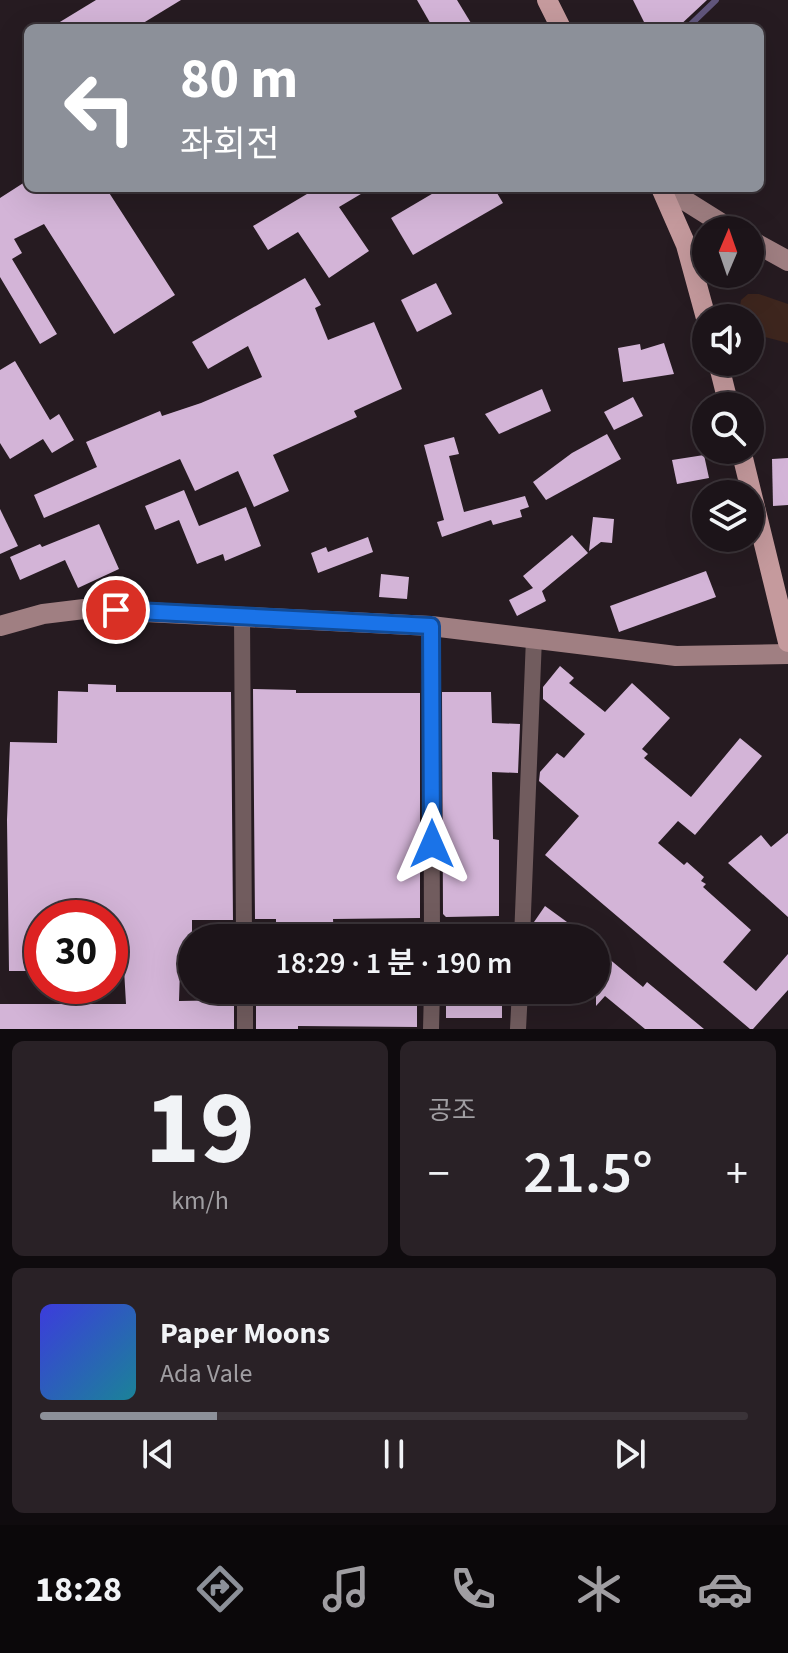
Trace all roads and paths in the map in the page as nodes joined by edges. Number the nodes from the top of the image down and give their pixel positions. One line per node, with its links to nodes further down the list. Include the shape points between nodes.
1 (547, 0): 2 (main road)
2 (559, 24)
3 (665, 192): 8 (main road)
4 (670, 192): 5 (main road)
5 (709, 216)
6 (764, 248): 7 (main road)
7 (788, 261)
8 (702, 304)
9 (744, 464): 14 (main road)
10 (242, 615): 11 (main road, via 84,609); 12 (main road); 16 (street)
11 (0, 626)
12 (431, 626): 13 (main road); 17 (street)
13 (534, 638): 15 (main road, via 676,656); 18 (street)
14 (788, 642)
15 (788, 654)
16 (244, 924)
17 (432, 924)
18 (523, 924)
19 (245, 1004): 22 (street)
20 (432, 1004): 23 (street)
21 (519, 1004): 24 (street)
22 (245, 1029)
23 (431, 1029)
24 (518, 1029)

